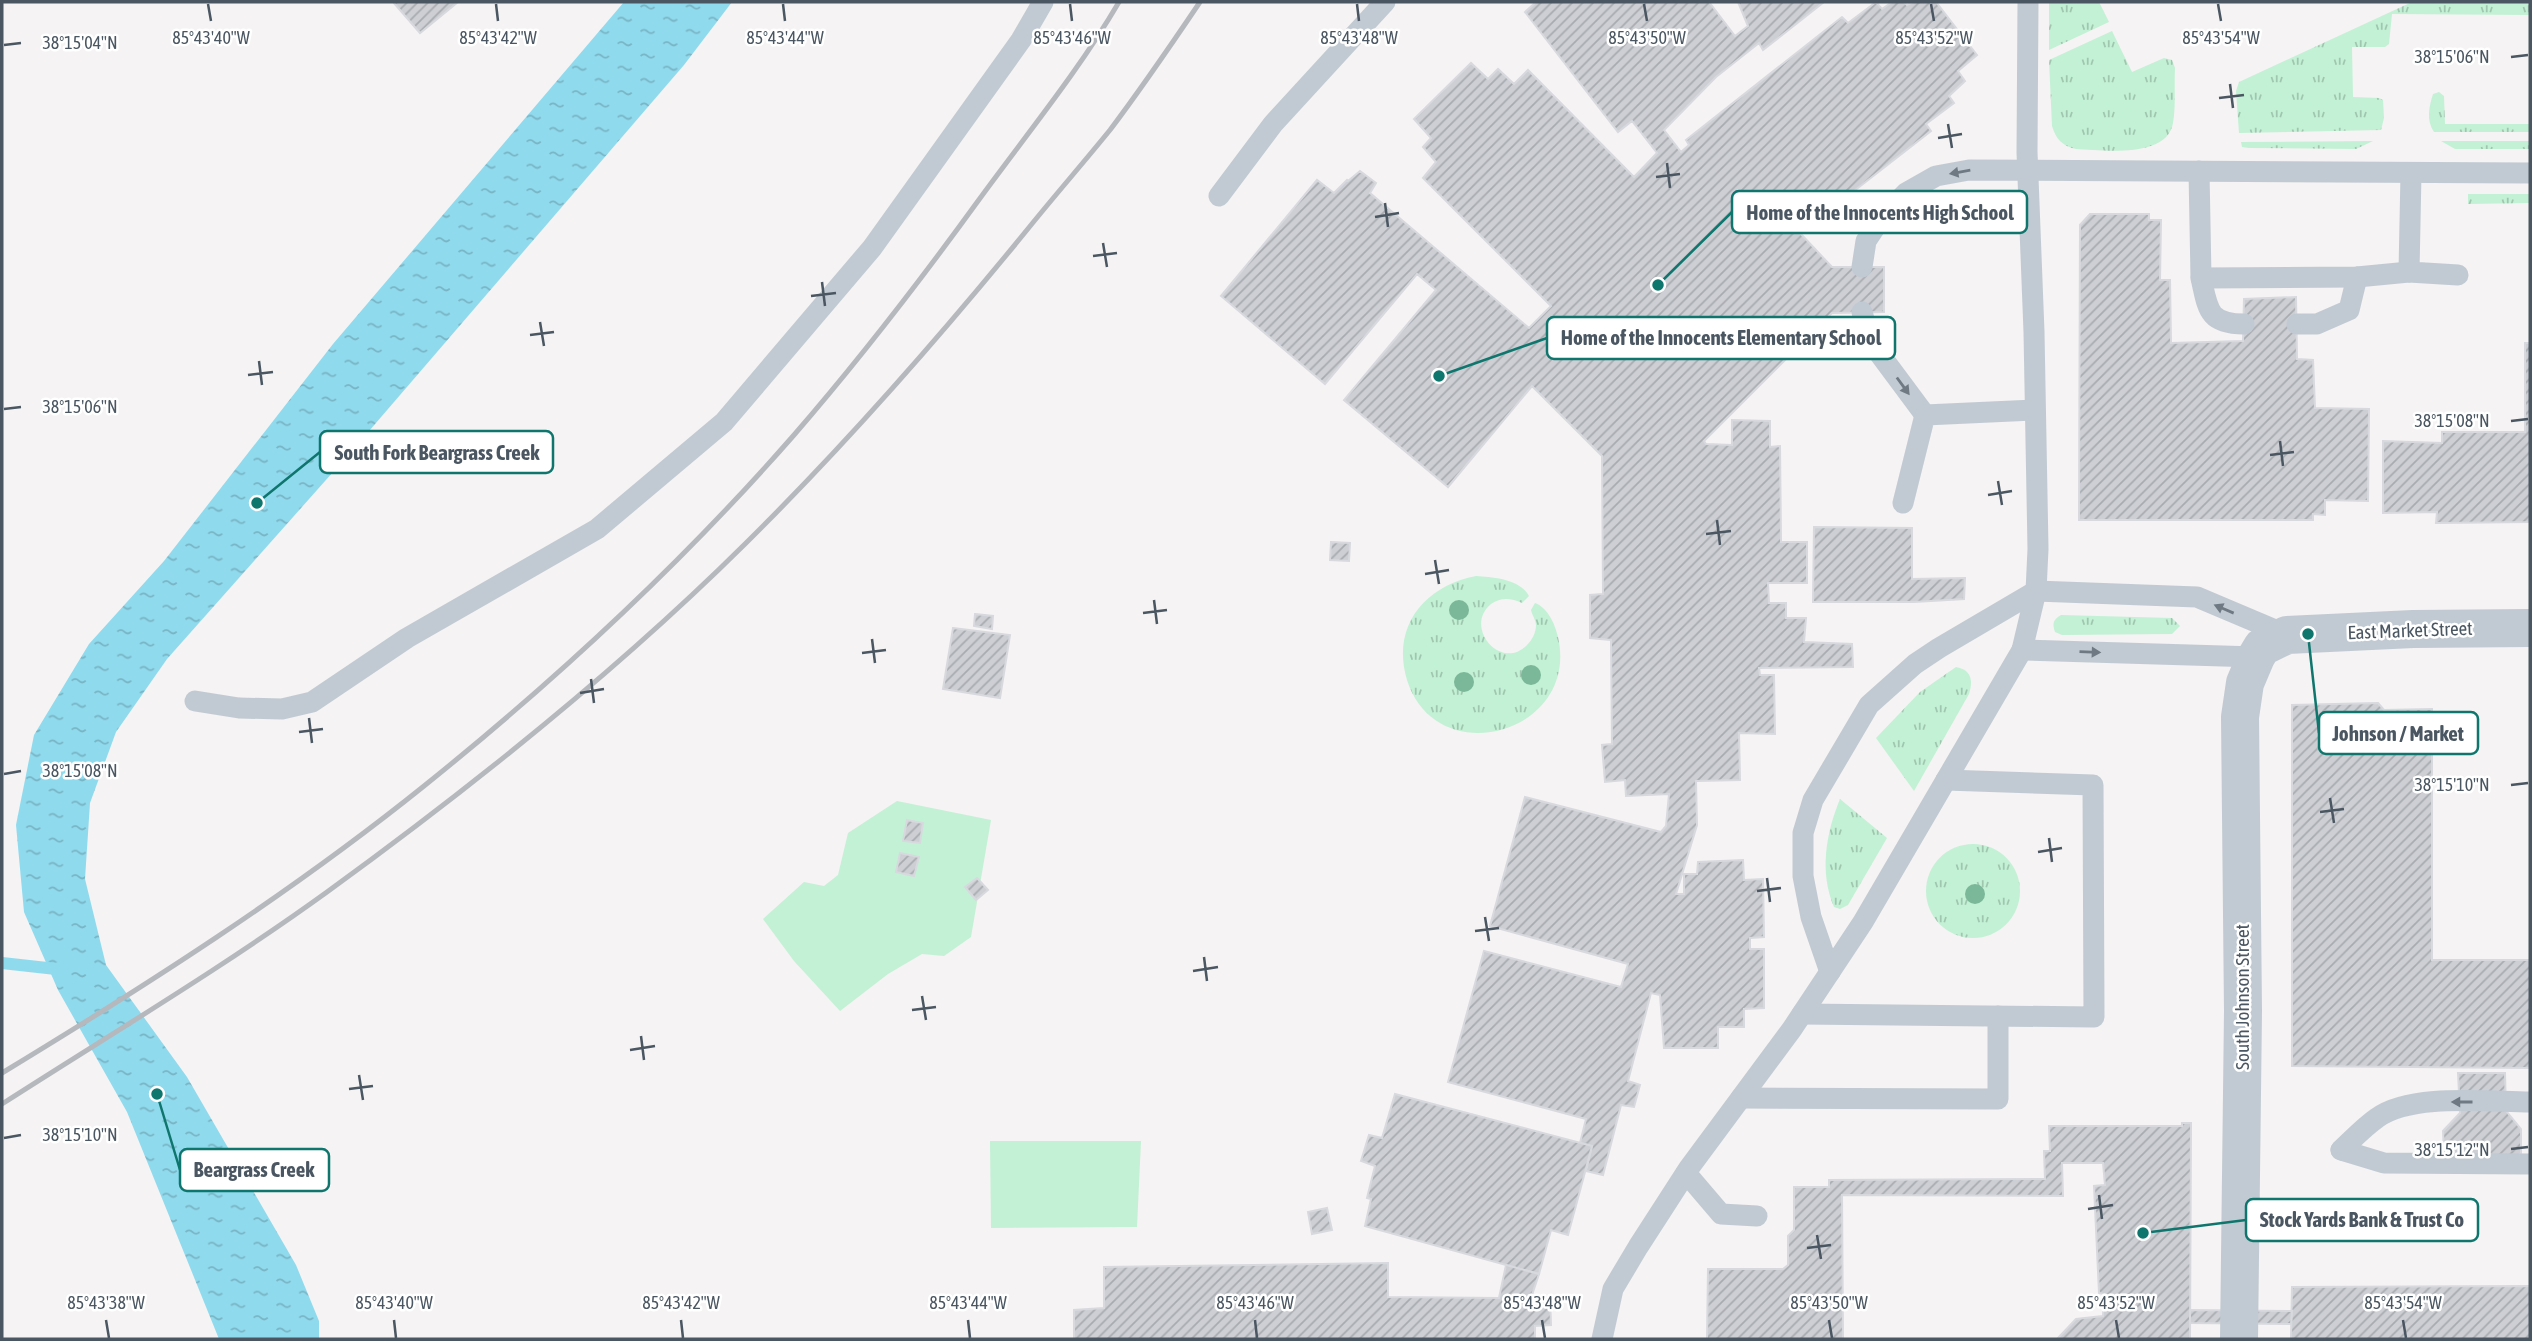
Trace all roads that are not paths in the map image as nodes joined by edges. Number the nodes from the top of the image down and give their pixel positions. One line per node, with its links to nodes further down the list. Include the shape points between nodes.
1 (1043, 2): 25 (lane, via 1021,40 872,248 785,351 724,422 597,529 407,638 312,702 282,709)
2 (1385, 2): 8 (lane, via 1273,124)
3 (2028, 2): 4 (lane)
4 (2028, 169): 5 (lane); 9 (lane, one-way to 9, via 1936,176 1906,194 1882,217 1866,241); 17 (lane)
5 (2199, 171): 6 (lane); 12 (lane)
6 (2411, 173): 7 (lane); 10 (lane)
7 (2530, 173)
8 (1219, 196)
9 (1862, 267)
10 (2409, 272): 11 (lane); 13 (lane)
11 (2458, 275)
12 (2201, 278): 13 (lane); 15 (lane, via 2209,312 2225,324)
13 (2357, 278): 16 (lane, via 2349,310 2317,324)
14 (1862, 312): 18 (lane, one-way to 18, via 1870,341)
15 (2244, 324)
16 (2297, 324)
17 (2035, 410): 18 (lane); 20 (lane)
18 (1925, 415): 19 (lane)
19 (1903, 503)
20 (2036, 592): 22 (lane, one-way to 20, via 2197,597); 23 (lane); 27 (lane, via 1915,664 1869,705 1813,800 1803,833 1803,876)
21 (2530, 628): 22 (street, East Market Street)
22 (2287, 635): 24 (street, via 2263,647)
23 (2022, 650): 24 (lane, one-way to 24); 26 (lane)
24 (2256, 657): 36 (street, South Johnson Street, via 2245,682 2240,717)
25 (195, 701)
26 (1946, 780): 27 (lane); 29 (lane, via 2093,785 2094,1017)
27 (1830, 972): 28 (lane)
28 (1802, 1014): 29 (lane); 30 (lane)
29 (1998, 1016): 30 (lane, via 1998,1100)
30 (1741, 1098): 33 (lane)
31 (2530, 1102): 32 (lane, one-way to 32, via 2420,1102 2396,1108 2377,1117 2340,1150 2384,1163)
32 (2530, 1164)
33 (1686, 1174): 34 (lane, via 1721,1214); 35 (lane, via 1613,1289)
34 (1758, 1216)
35 (1602, 1339)
36 (2239, 1339)

